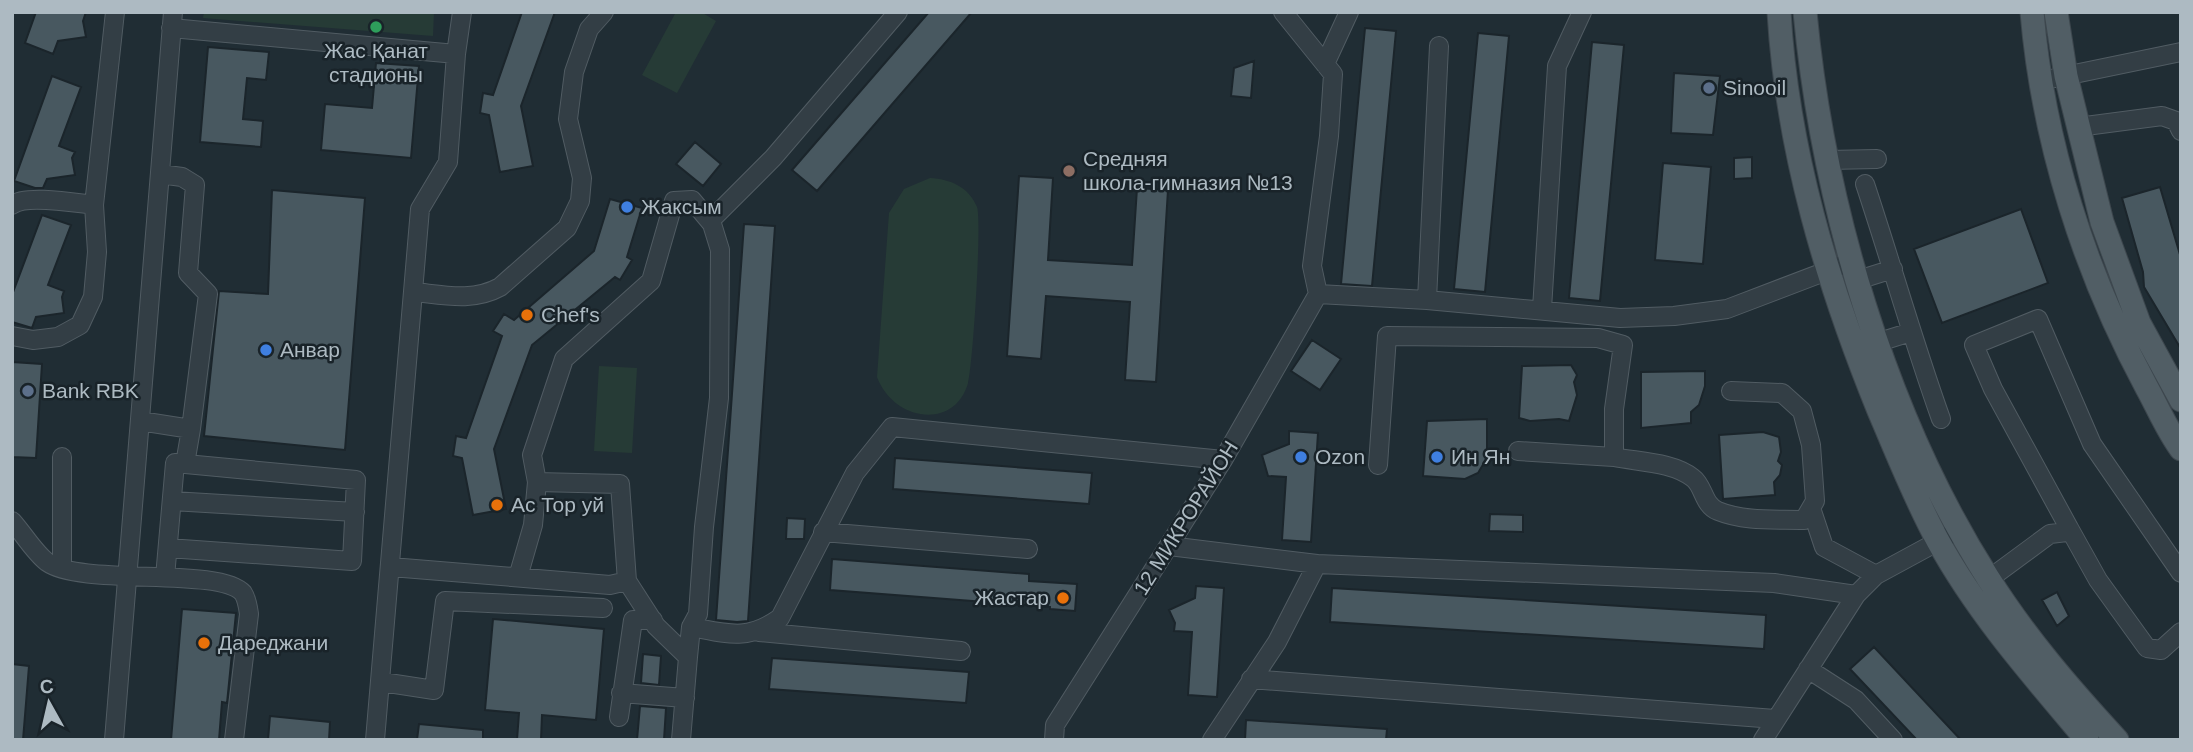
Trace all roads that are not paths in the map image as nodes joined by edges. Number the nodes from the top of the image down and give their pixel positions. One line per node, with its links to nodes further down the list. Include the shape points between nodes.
1 (115, 12): 26 (street)
2 (462, 12): 15 (street)
3 (604, 12): 31 (street, via 589,29 574,72 568,119 582,178 580,201 567,228 488,294 472,298)
4 (898, 12): 27 (street, via 773,158)
5 (1283, 12): 16 (street)
6 (1349, 12): 16 (street)
7 (1582, 12): 34 (street, via 1557,66)
8 (1779, 12): 29 (main road, via 1795,142)
9 (1805, 12): 22 (main road, via 1811,80)
10 (2031, 14): 11 (street); 18 (main road)
11 (2056, 14): 17 (main road)
12 (172, 20): 15 (street); 23 (street)
13 (1439, 46): 33 (street)
14 (2181, 52): 17 (street)
15 (456, 54): 31 (street, via 448,162 420,209)
16 (1325, 64): 32 (street, via 1333,74 1312,266)
17 (2066, 76): 18 (street); 19 (main road)
18 (2042, 80): 43 (main road, via 2073,218 2117,333)
19 (2078, 127): 20 (street, via 2162,116 2176,121); 39 (main road, via 2102,222 2139,323)
20 (2181, 131)
21 (1878, 159): 22 (street)
22 (1828, 160): 30 (main road)
23 (160, 174): 41 (street); 42 (street, via 195,185 188,273 208,293)
24 (1865, 184): 28 (street)
25 (12, 205): 26 (street, via 43,200)
26 (94, 205): 36 (street, via 97,252 93,297 80,325 58,337 33,340)
27 (710, 221): 50 (street, via 692,200 674,201 651,281 564,359 532,455); 75 (street, via 720,250 719,398 698,614)
28 (1893, 268): 30 (street); 35 (street)
29 (1827, 269): 30 (street); 34 (street, via 1727,309 1620,318); 58 (main road, via 1851,342)
30 (1856, 270): 37 (main road)
31 (414, 292): 63 (street)
32 (1318, 294): 33 (street); 47 (street, 12 МИКРОРАЙОН)
33 (1427, 300): 34 (street)
34 (1542, 309)
35 (1911, 332): 37 (street); 40 (street)
36 (12, 336)
37 (1879, 342): 56 (main road, via 1918,443)
38 (1731, 391): 52 (street, via 1782,393 1802,411 1811,445 1815,501)
39 (2181, 400)
40 (1941, 419)
41 (140, 421): 42 (street); 66 (street)
42 (191, 429): 48 (street)
43 (2181, 449)
44 (1518, 451): 46 (street)
45 (62, 457): 64 (street)
46 (1615, 457): 49 (street, via 1614,409 1623,345 1598,338 1387,336); 52 (street, via 1676,469 1695,479 1716,510 1733,515 1804,520)
47 (1223, 460): 57 (street, via 892,427 855,473); 59 (street, 12 МИКРОРАЙОН)
48 (185, 464): 51 (street, via 175,463); 53 (street, via 356,480)
49 (1378, 465)
50 (537, 482): 69 (street, via 533,525); 71 (street, via 620,484)
51 (172, 501): 53 (street); 60 (street)
52 (1811, 508): 67 (street, via 1824,547)
53 (355, 512): 60 (street, via 352,561)
54 (12, 521): 64 (street, via 47,562)
55 (2069, 528): 65 (street, via 1974,345 2038,319 2092,444); 70 (street, via 2050,534); 77 (street, via 2098,580 2147,648 2161,650)
56 (1959, 530): 58 (street); 70 (main road)
57 (823, 532): 61 (street); 76 (street, via 780,618)
58 (1939, 542): 67 (street); 95 (main road, via 2004,642)
59 (1169, 546): 62 (street); 91 (street, 12 МИКРОРАЙОН, via 1055,725)
60 (168, 548): 68 (street)
61 (1028, 549)
62 (1317, 564): 72 (street, via 1773,583); 81 (street, via 1277,642)
63 (391, 567): 69 (street); 82 (street)
64 (62, 568): 66 (street)
65 (2181, 573)
66 (127, 575): 68 (street); 87 (street)
67 (1876, 575): 72 (street)
68 (165, 577): 88 (street, via 232,586 243,593 249,614)
69 (518, 577): 71 (street, via 610,585)
70 (1989, 579): 96 (main road, via 2035,647)
71 (627, 581): 74 (street)
72 (1856, 595): 80 (street)
73 (603, 608): 82 (street, via 445,601 434,690)
74 (653, 620): 79 (street); 83 (street, via 633,620)
75 (691, 627): 76 (street, via 730,634); 79 (street)
76 (759, 632): 78 (street)
77 (2181, 632)
78 (961, 651)
79 (688, 657): 84 (street)
80 (1808, 668): 86 (street); 94 (street, via 1856,700)
81 (1251, 679): 86 (street); 92 (street)
82 (382, 682): 89 (street)
83 (621, 693): 84 (street); 85 (street)
84 (685, 698): 90 (street)
85 (620, 718)
86 (1775, 719): 93 (street)
87 (114, 740)
88 (234, 740)
89 (375, 740)
90 (681, 740)
91 (1054, 740)
92 (1212, 740)
93 (1763, 740)
94 (1892, 740)
95 (2087, 740)
96 (2117, 740)

